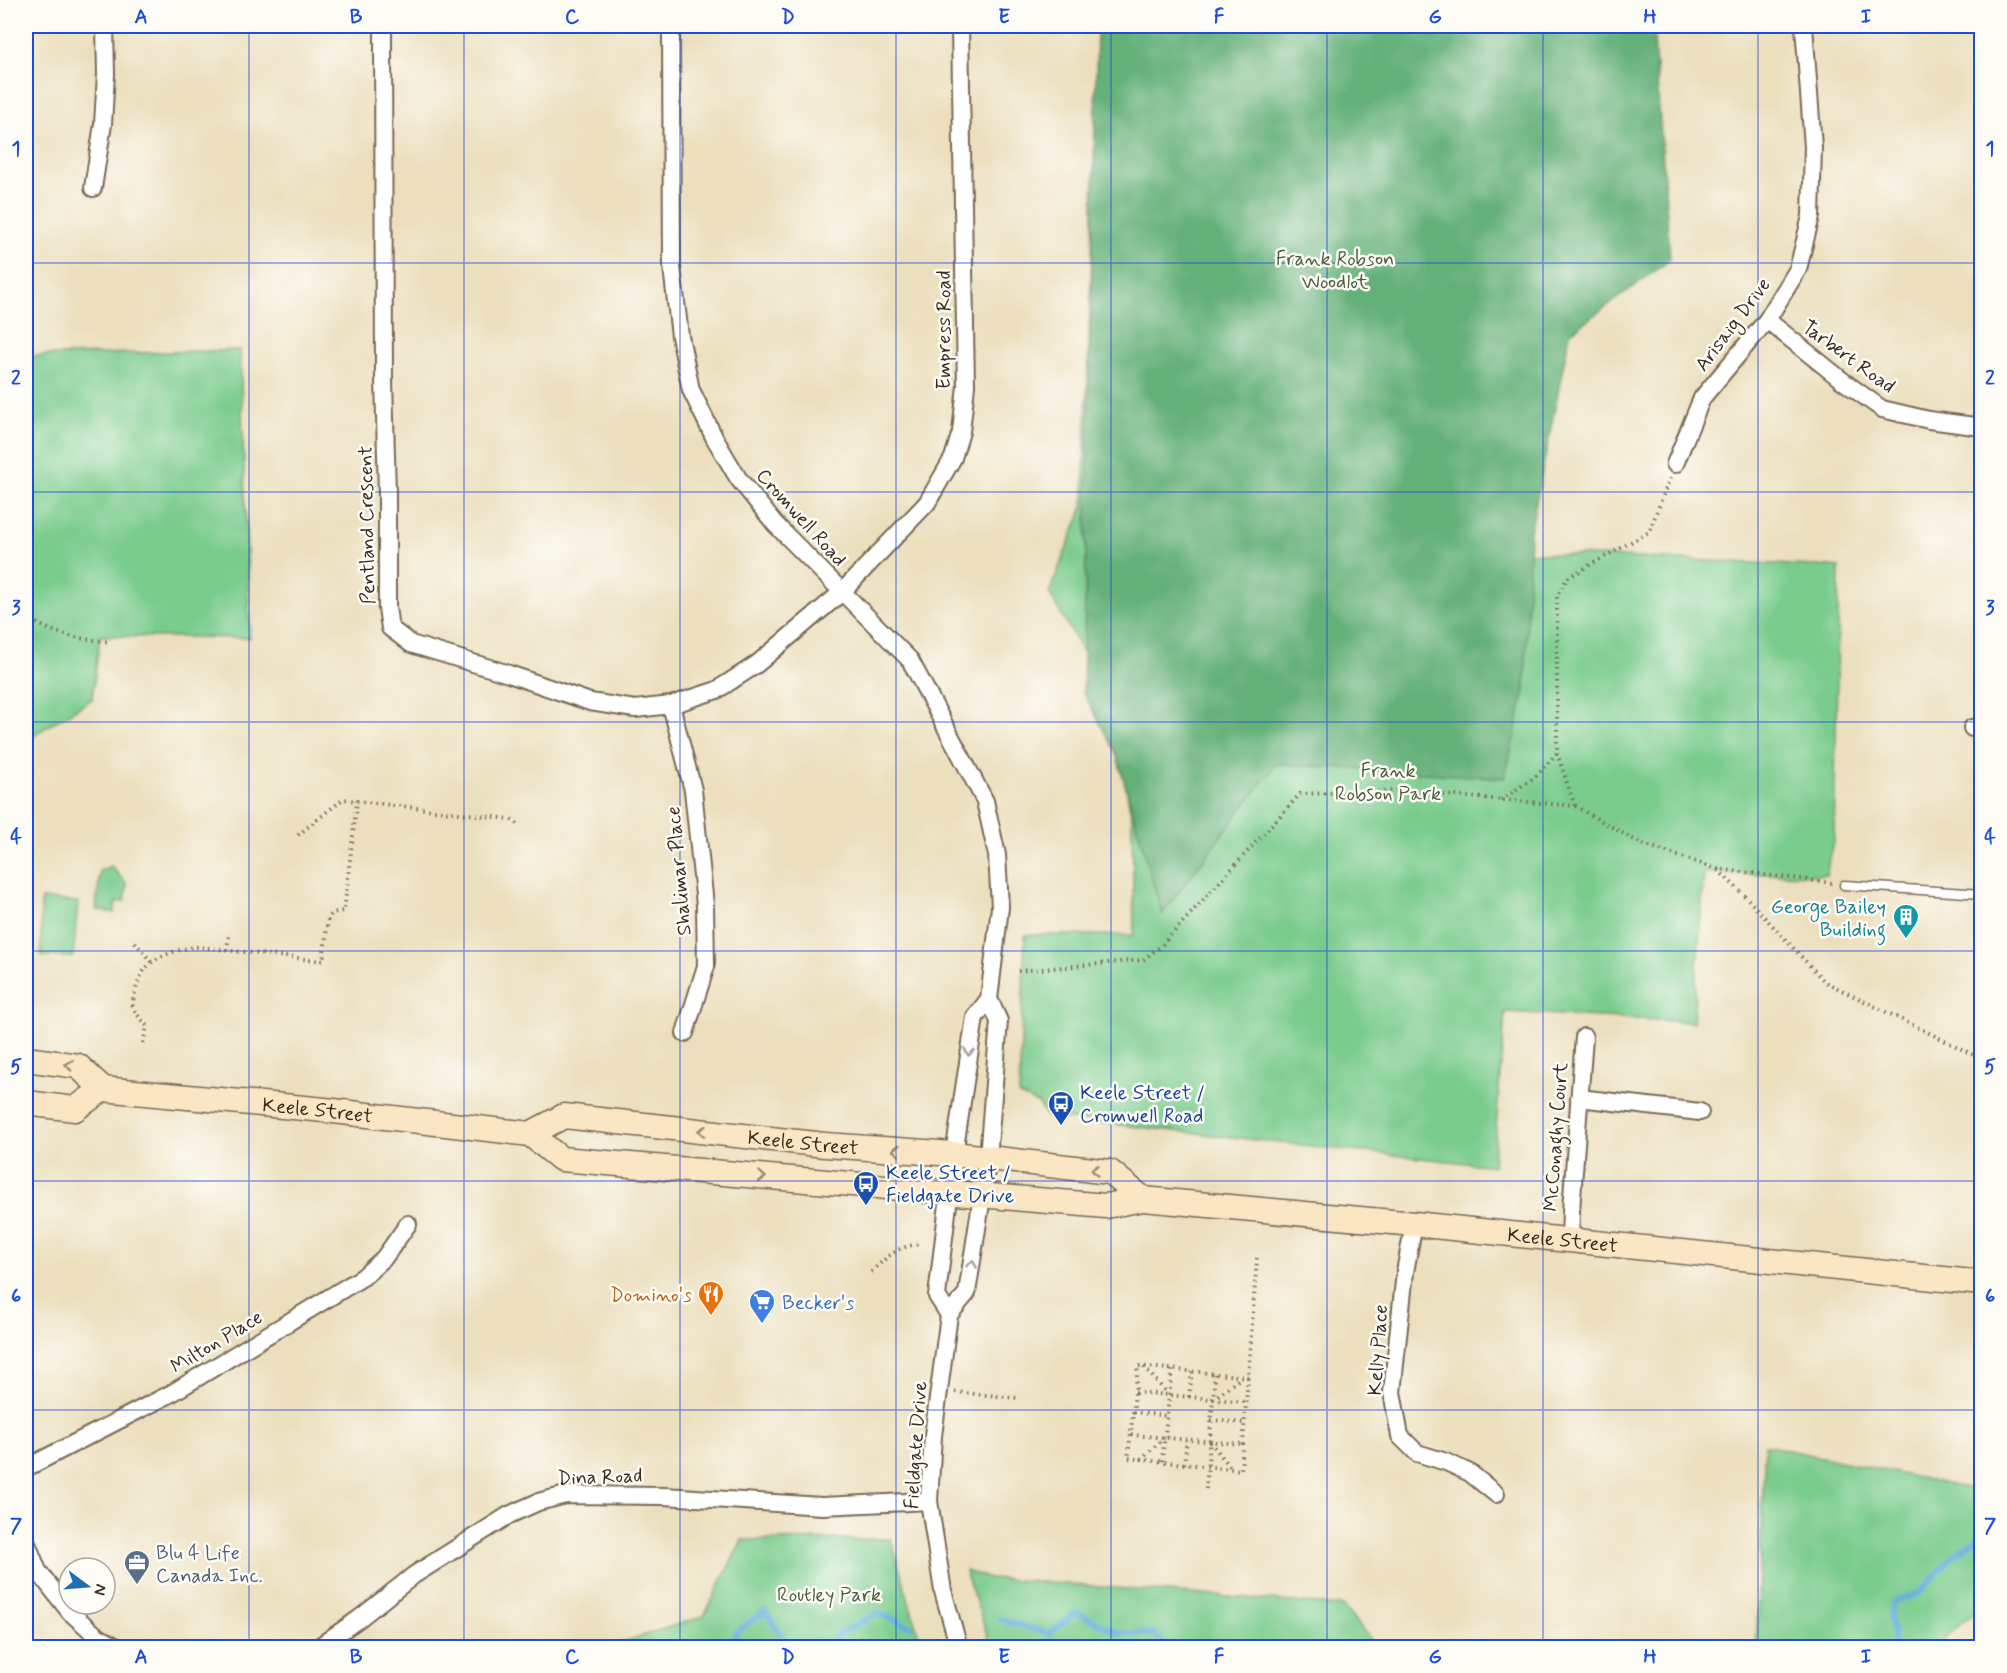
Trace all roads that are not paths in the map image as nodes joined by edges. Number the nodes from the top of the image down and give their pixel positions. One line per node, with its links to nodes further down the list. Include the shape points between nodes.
1 (105, 26): 6 (street, via 103,124)
2 (383, 26): 11 (street, Pentland Crescent, via 390,628 411,644 590,702 635,710)
3 (671, 26): 10 (street, Cromwell Road, via 672,267 691,390 738,477 774,524)
4 (960, 26): 10 (street, Empress Road, via 966,386 962,432 953,458 927,503)
5 (1804, 26): 7 (street, Arisaig Drive, via 1813,147 1811,216 1798,269)
6 (93, 188)
7 (1767, 320): 8 (street, Tarbert Road, via 1882,409); 9 (street, Arisaig Drive, via 1702,398)
8 (1982, 427)
9 (1675, 464)
10 (842, 592): 11 (street, Pentland Crescent, via 747,671 717,690); 14 (street, Cromwell Road, via 910,660 985,801 996,855 1000,907)
11 (671, 705): 15 (street, Shalimar Place, via 693,790 705,905 705,966)
12 (1844, 885): 13 (lane)
13 (1982, 894)
14 (989, 999): 23 (street, Cromwell Road, one-way to 23, via 975,1017); 24 (street, Cromwell Road, via 999,1020)
15 (685, 1033)
16 (1584, 1037): 19 (street, McConaghy Court)
17 (26, 1059): 18 (main road, one-way to 17, via 78,1066)
18 (103, 1089): 20 (main road, via 75,1109); 22 (main road, Keele Street)
19 (1579, 1098): 21 (street); 30 (street, McConaghy Court)
20 (26, 1103)
21 (1700, 1112)
22 (530, 1134): 23 (main road, Keele Street, one-way to 22, via 825,1145 564,1116); 25 (main road, Keele Street, one-way to 25, via 561,1160)
23 (954, 1154): 24 (main road, Keele Street); 25 (street)
24 (988, 1158): 26 (street); 27 (main road, Keele Street, one-way to 24, via 1110,1172)
25 (949, 1192): 26 (main road, Keele Street); 32 (street, via 937,1296)
26 (983, 1196): 27 (main road, Keele Street, via 1106,1206); 32 (street, one-way to 26, via 967,1293)
27 (1143, 1199): 29 (main road, Keele Street)
28 (408, 1224): 33 (street, Milton Place, via 384,1258 363,1277 172,1393)
29 (1414, 1224): 30 (main road, Keele Street); 34 (street, Kelly Place, via 1404,1272 1392,1392 1400,1436 1417,1453 1470,1473)
30 (1570, 1240): 31 (main road, Keele Street)
31 (1982, 1282)
32 (949, 1315): 35 (street, Fieldgate Drive)
33 (26, 1468)
34 (1496, 1494)
35 (929, 1501): 38 (street, Dina Road, via 822,1506 664,1496 566,1495 509,1515 414,1575); 39 (street, Fieldgate Drive, via 943,1591)
36 (26, 1541): 37 (street, via 38,1571 70,1612 97,1636)
37 (119, 1647)
38 (317, 1647)
39 (959, 1647)

